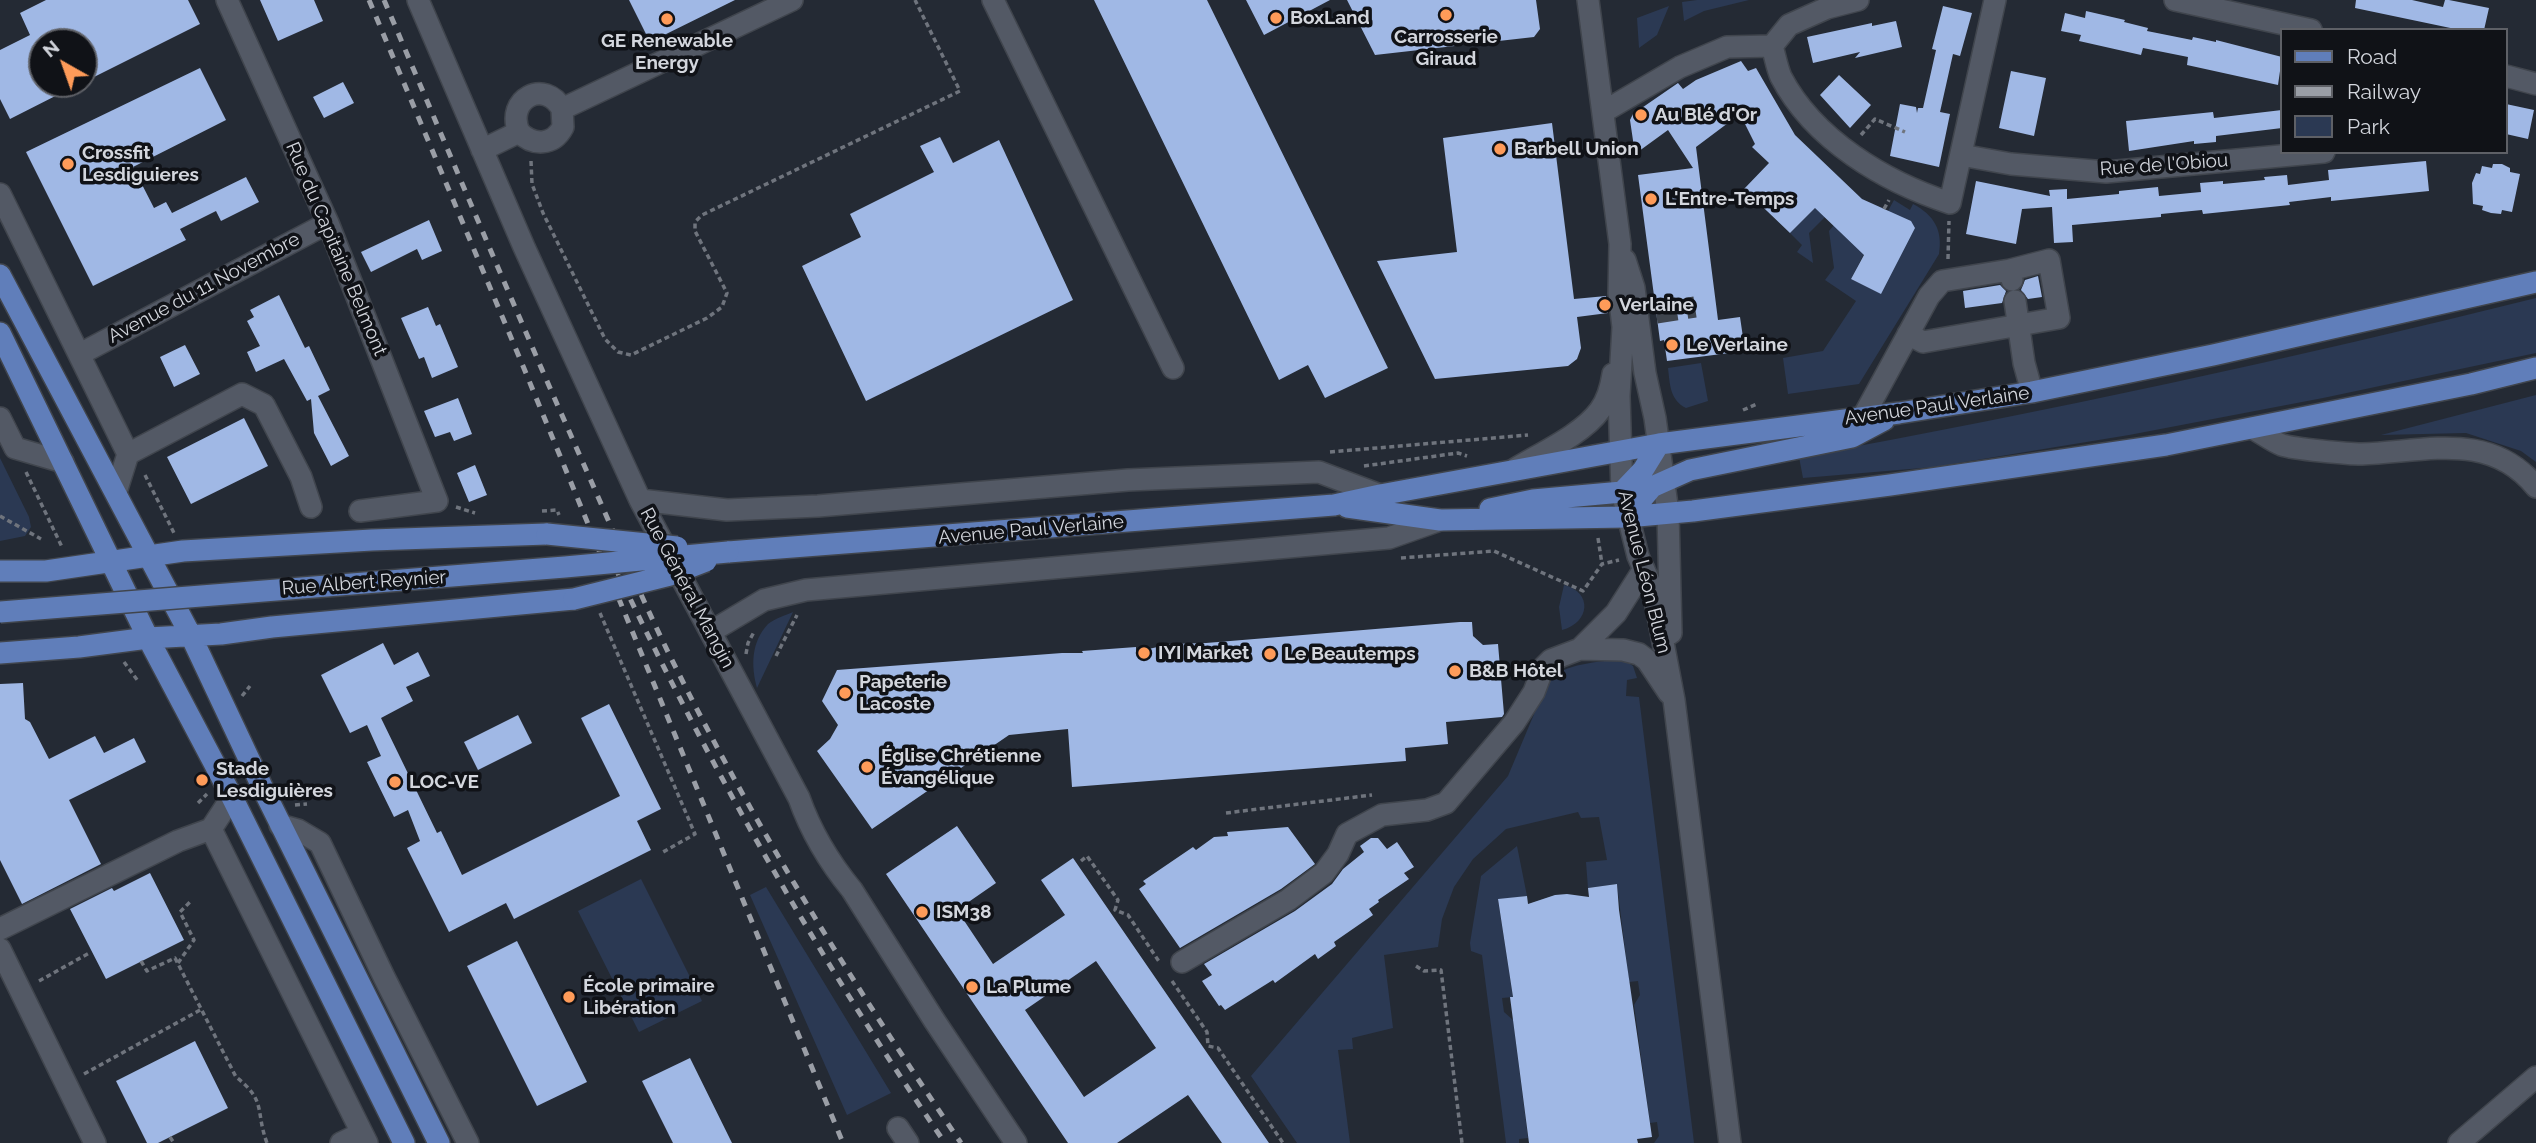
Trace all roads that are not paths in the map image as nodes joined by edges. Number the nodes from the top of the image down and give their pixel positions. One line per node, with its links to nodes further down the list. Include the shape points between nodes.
1 (227, 0): 20 (street, Rue du Capitaine Belmont)
2 (418, 0): 16 (street, Rue Général Mangin)
3 (792, 0): 13 (street)
4 (993, 0): 29 (street)
5 (1588, 0): 14 (street, Avenue Léon Blum)
6 (1858, 0): 10 (street, via 1789,25)
7 (1996, 0): 18 (street)
8 (2175, 0): 9 (street)
9 (2302, 28)
10 (1772, 46): 14 (street, via 1727,47 1680,67); 18 (street, via 1780,76 1797,101 1833,138 1879,172 1950,203)
11 (2508, 77): 12 (street)
12 (2536, 84)
13 (562, 109): 15 (street, via 563,127 556,136 546,142); 15 (street, via 548,95 526,98 515,120)
14 (1603, 112): 24 (street, Avenue Léon Blum, via 1620,244 1619,293)
15 (525, 136): 16 (street)
16 (482, 150): 45 (street, Rue Général Mangin)
17 (2303, 154): 18 (street, Rue de l'Obiou, via 2106,172)
18 (1961, 155)
19 (0, 194): 28 (street)
20 (328, 223): 28 (street, Avenue du 11 Novembre); 48 (street, Rue du Capitaine Belmont, via 437,501)
21 (0, 275): 43 (main road)
22 (2536, 282): 31 (main road, Avenue Paul Verlaine)
23 (2012, 283): 25 (street); 25 (street, via 2049,260 2059,318); 27 (street, via 1942,281 1928,296)
24 (1639, 318): 36 (street); 37 (street, Avenue Léon Blum, via 1619,396); 40 (street, via 1600,410 1578,430)
25 (2019, 325): 27 (street, via 1923,342); 31 (street)
26 (0, 333): 39 (main road)
27 (1908, 334): 33 (street)
28 (80, 354): 38 (street)
29 (1173, 368)
30 (2536, 368): 35 (main road, Avenue Paul Verlaine)
31 (2032, 392): 32 (main road, Avenue Paul Verlaine)
32 (1899, 413): 33 (main road, Avenue Paul Verlaine); 41 (main road, via 1852,437 1690,470)
33 (1863, 417): 36 (main road, Avenue Paul Verlaine)
34 (0, 418): 39 (street, via 15,448)
35 (2254, 429): 42 (street, via 2283,445 2359,454 2453,447 2493,453); 49 (main road, Avenue Paul Verlaine, via 1889,485)
36 (1659, 444): 37 (main road, Avenue Paul Verlaine); 41 (main road)
37 (1628, 449): 40 (main road, Avenue Paul Verlaine); 41 (street, Avenue Léon Blum); 41 (street)
38 (128, 454): 43 (street); 47 (street, via 242,394 264,405)
39 (63, 462): 54 (main road)
40 (1512, 471): 44 (main road, Avenue Paul Verlaine)
41 (1644, 484): 49 (street, Avenue Léon Blum); 50 (main road); 51 (main road, via 1532,500)
42 (2536, 486)
43 (116, 492): 53 (main road)
44 (1380, 495): 45 (street, via 1319,471 1128,480 727,510); 46 (main road, Avenue Paul Verlaine)
45 (640, 500): 58 (street, Rue Général Mangin)
46 (1334, 505): 51 (main road, Avenue Paul Verlaine); 52 (main road, Avenue Paul Verlaine)
47 (311, 507)
48 (360, 511)
49 (1660, 514): 50 (main road, Avenue Paul Verlaine); 63 (street, Avenue Léon Blum)
50 (1627, 517): 51 (main road, Avenue Paul Verlaine); 55 (street, Avenue Léon Blum)
51 (1440, 520): 58 (street, via 1389,538 806,590 764,600)
52 (728, 552): 53 (main road, bridge, via 554,528); 57 (main road, Rue Albert Reynier, bridge); 59 (main road, bridge, via 670,575 574,599)
53 (150, 555): 54 (main road); 59 (main road)
54 (110, 562): 56 (main road, via 46,571); 60 (main road)
55 (1644, 569): 61 (street, via 1616,613); 63 (street, Avenue Léon Blum, via 1653,590)
56 (0, 571)
57 (0, 612)
58 (712, 631): 77 (street, Rue Général Mangin, via 799,797 809,825)
59 (191, 636): 60 (main road); 65 (main road)
60 (148, 638): 62 (main road); 64 (main road)
61 (1580, 649): 63 (street, via 1639,654); 69 (street, via 1550,660 1543,668 1514,723 1446,803 1382,815 1347,834 1324,873 1288,900)
62 (0, 653)
63 (1674, 700): 78 (street, Avenue Léon Blum)
64 (232, 797): 66 (street); 74 (main road)
65 (280, 825): 75 (main road); 76 (street, via 320,843)
66 (211, 829): 67 (street, via 177,841); 71 (street)
67 (0, 929)
68 (0, 949): 72 (street)
69 (1171, 968)
70 (2536, 1077): 79 (street)
71 (365, 1138): 73 (street)
72 (95, 1143)
73 (341, 1143)
74 (404, 1143)
75 (439, 1143)
76 (468, 1143)
77 (1016, 1143)
78 (1730, 1143)
79 (2459, 1143)

